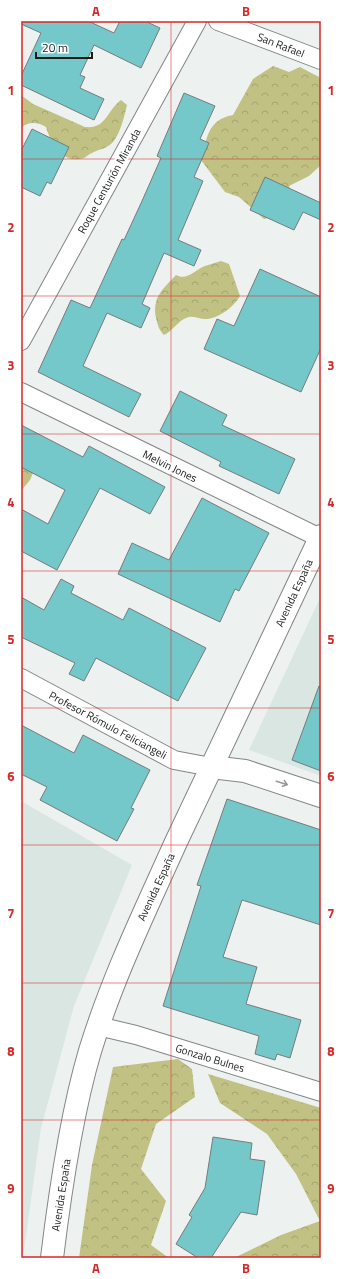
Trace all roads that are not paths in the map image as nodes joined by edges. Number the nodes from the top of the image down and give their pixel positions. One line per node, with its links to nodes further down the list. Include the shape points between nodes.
1 (197, 21): 4 (street, Roque Centurión Miranda)
2 (218, 21): 3 (street, San Rafael)
3 (321, 60)
4 (21, 341)
5 (21, 392): 6 (street, Melvin Jones)
6 (320, 537): 8 (main road, Avenida España)
7 (21, 678): 8 (street, Profesor Rómulo Feliciangeli, via 174,760)
8 (211, 767): 9 (main road, Profesor Rómulo Feliciangeli, one-way to 9, via 245,771); 10 (main road, Avenida España, via 125,955)
9 (321, 796)
10 (98, 1026): 11 (street, Gonzalo Bulnes, via 136,1035); 12 (main road, Avenida España, via 75,1116)
11 (321, 1092)
12 (52, 1258)

